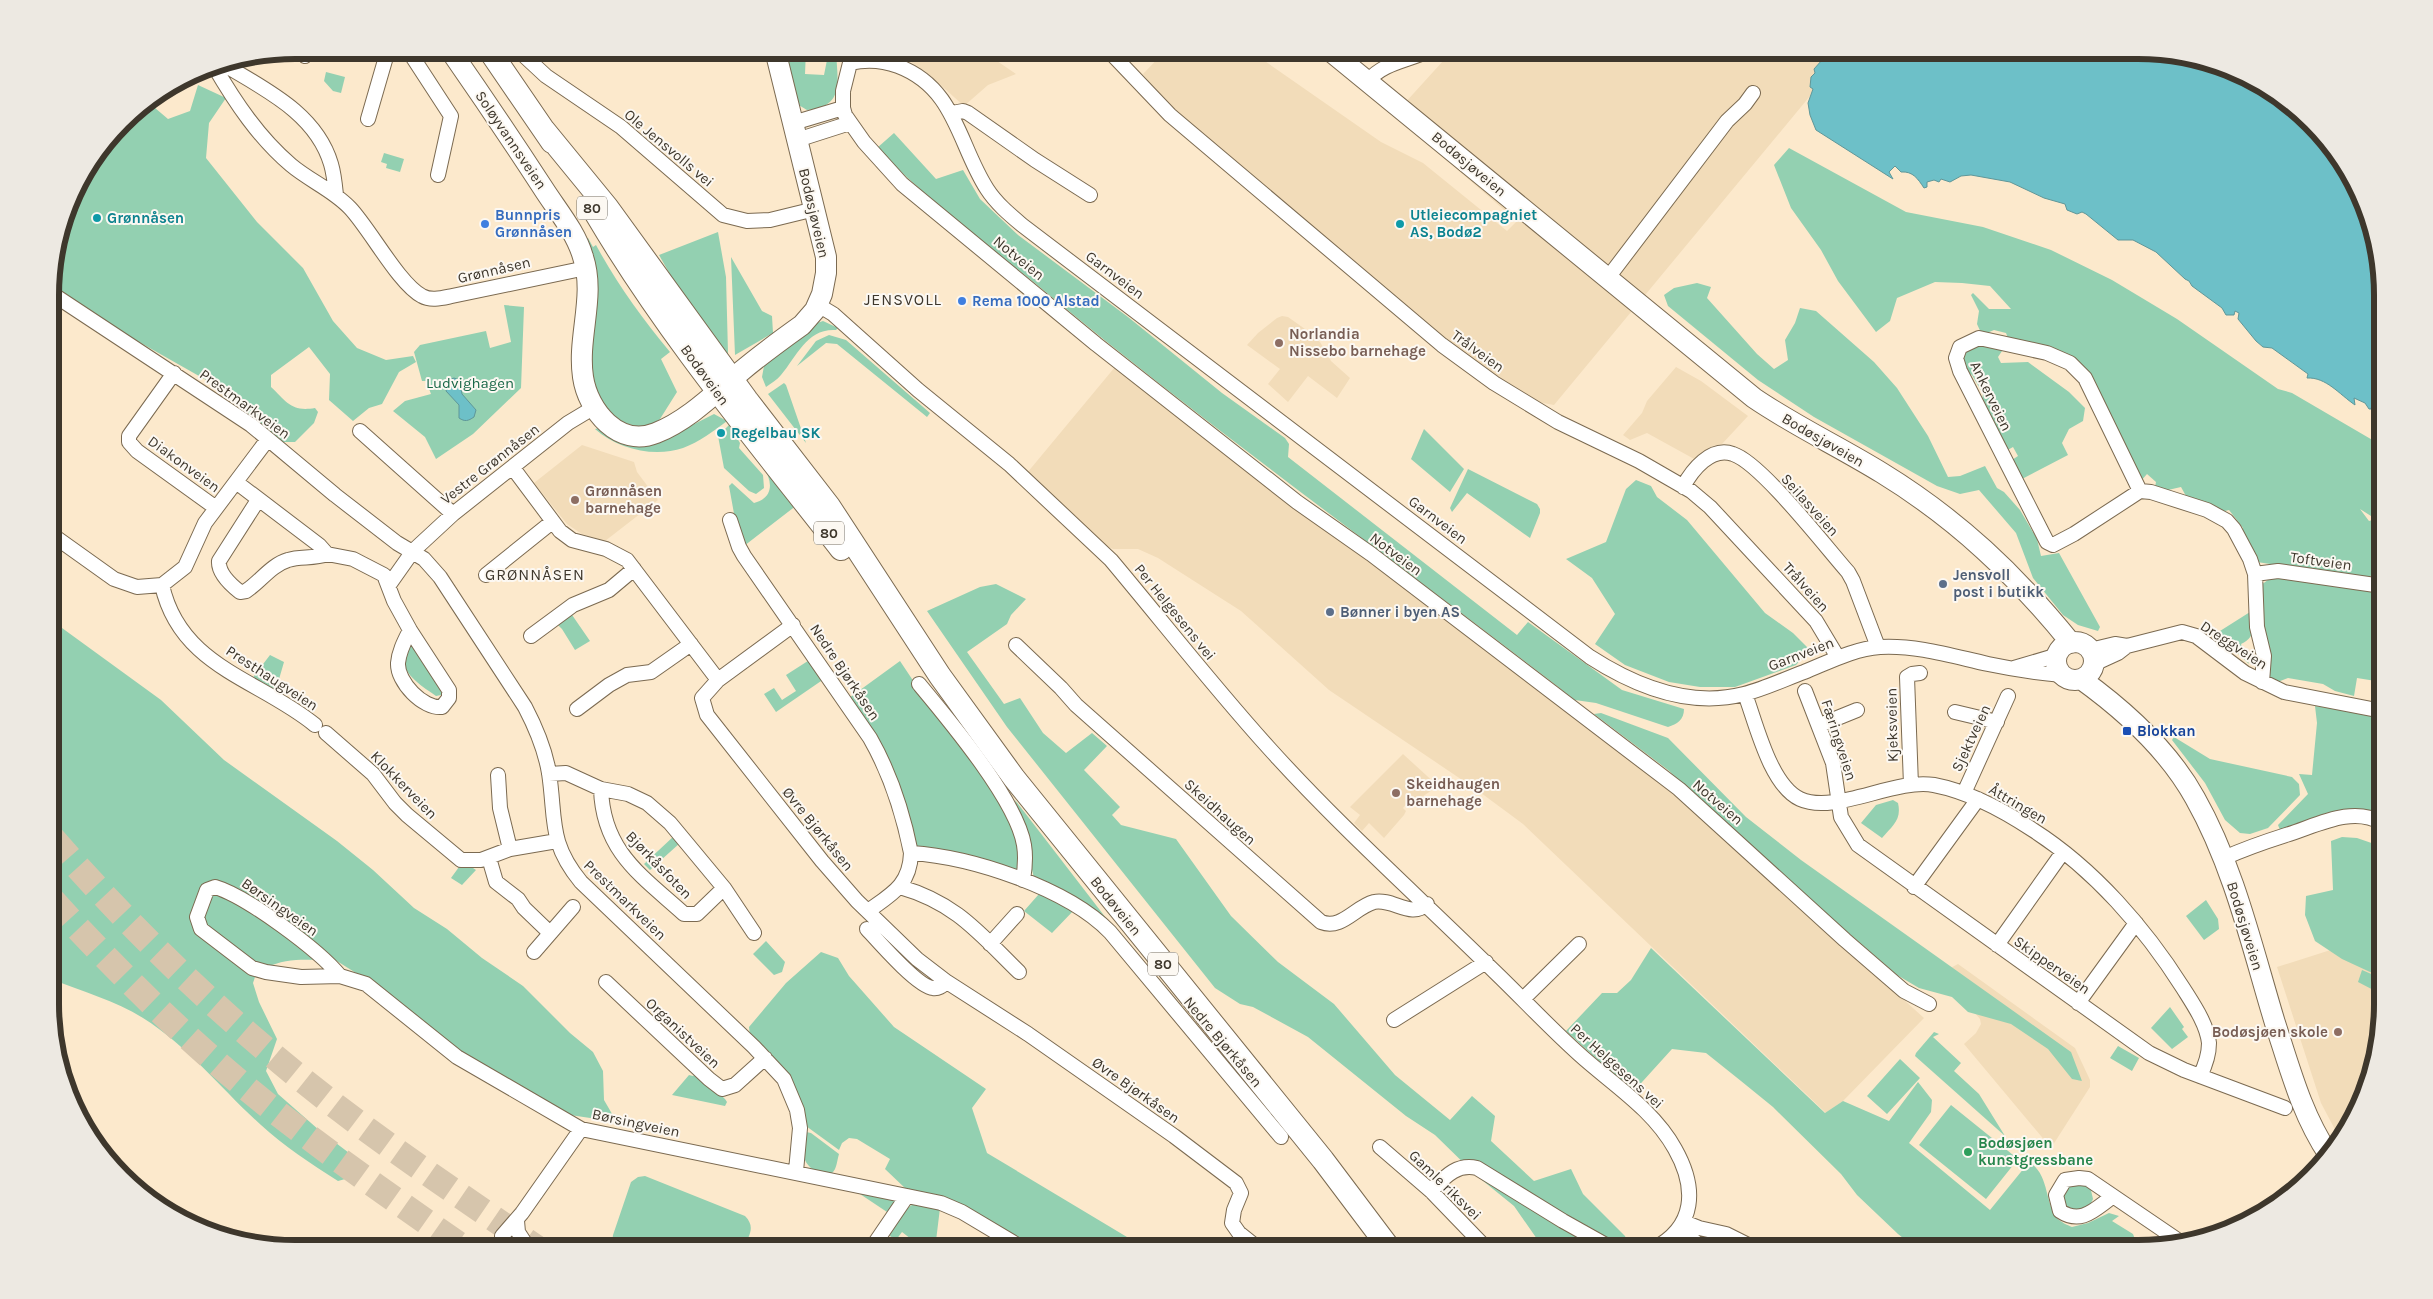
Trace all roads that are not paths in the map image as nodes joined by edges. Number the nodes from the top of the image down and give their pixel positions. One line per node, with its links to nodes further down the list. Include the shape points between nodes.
1 (385, 59): 18 (street)
2 (414, 59): 21 (street, via 451,116)
3 (456, 59): 25 (street, Soløyvannsveien, via 564,220 578,243)
4 (495, 59): 30 (main road, Bodøveien / 80, via 544,130 607,207)
5 (528, 59): 24 (street, Ole Jensvolls vei, via 546,76 621,127 723,215 747,221 770,220)
6 (777, 59): 20 (street, Bodøsjøveien)
7 (848, 59): 16 (street, Garnveien)
8 (863, 59): 17 (street, Garnveien, via 887,62 907,70 940,95)
9 (1117, 59): 36 (street, Trålveien, via 1170,115 1442,345 1494,383 1558,422 1639,461)
10 (1340, 59): 14 (street, Bodøsjøveien)
11 (1405, 59): 14 (street, via 1376,71)
12 (230, 68): 22 (street, via 275,94 307,124 327,152)
13 (217, 72): 22 (street, Grønnåsen, via 253,125 274,148 290,164)
14 (1368, 81): 26 (street, Bodøsjøveien)
15 (1753, 93): 26 (street, via 1727,120)
16 (843, 108): 19 (street, Notveien); 20 (street)
17 (952, 113): 23 (street, via 968,113); 67 (street, Garnveien, via 975,169 988,191 1009,214 1590,657 1628,679 1667,693 1704,698)
18 (368, 119)
19 (850, 122): 20 (street); 113 (street, Notveien, via 902,184 1096,344 1297,502 1679,789 1840,936 1904,991)
20 (795, 132): 24 (street, Bodøsjøveien)
21 (438, 175)
22 (336, 195): 25 (street, Grønnåsen, via 368,229 408,284 430,299)
23 (1090, 195)
24 (815, 209): 28 (street, Bodøsjøveien, via 826,257 826,273)
25 (586, 268): 31 (street, Soløyvannsveien, via 588,292 582,363 587,394)
26 (1607, 279): 58 (street, Bodøsjøveien, via 1754,398 1880,472 1946,516 2004,567 2050,617)
27 (59, 298): 29 (street, Prestmarkveien)
28 (818, 305): 30 (street, Bodøsjøveien, via 802,325); 94 (street, Per Helgesens vei, via 833,314 918,390 1009,464 1086,534 1270,749)
29 (174, 373): 33 (street, Prestmarkveien); 39 (street, Diakonveien, via 129,436 129,442 136,451)
30 (724, 385): 31 (street, Soløyvannsveien, via 673,424 646,436 626,434 605,421); 134 (main road, Bodøveien / 80, via 829,506 940,676 1014,778 1317,1152)
31 (593, 408): 34 (street, Vestre Grønnåsen, via 568,423)
32 (360, 431): 40 (street)
33 (268, 439): 35 (street, Diakonveien); 44 (street, Prestmarkveien, via 397,543)
34 (513, 468): 40 (street, Vestre Grønnåsen); 42 (street)
35 (236, 482): 38 (street, Diakonveien); 39 (street, Diakonveien)
36 (1683, 487): 57 (street, Seilasveien, via 1694,469 1708,458 1732,453 1744,459 1781,494 1848,572); 59 (street, Trålveien, via 1710,507 1816,621)
37 (2140, 492): 37 (street, Ankerveien, via 2078,369 2060,357 1987,338 1972,340 1960,347 1956,358 1960,371 2047,542 2053,545 2067,538); 47 (street, via 2195,506 2227,521 2250,559)
38 (258, 500): 45 (street, Diakonveien); 45 (street, Diakonveien, via 218,561 221,572 240,592 246,591 280,563)
39 (216, 508): 49 (street, Diakonveien, via 205,523 185,567)
40 (453, 514): 44 (street, Vestre Grønnåsen)
41 (730, 520): 52 (street, Nedre Bjørkåsen, via 739,547)
42 (552, 522): 46 (street, via 572,540 606,549 627,560); 48 (street)
43 (59, 540): 49 (street, via 114,579 138,587)
44 (413, 551): 50 (street); 76 (street, Prestmarkveien, via 450,588 526,707 540,738)
45 (327, 554): 50 (street, Diakonveien, via 364,563 384,575)
46 (634, 570): 54 (street, via 609,590 573,605); 55 (street)
47 (2255, 574): 51 (street, Toftveien, via 2278,571); 64 (street, via 2255,610 2264,656)
48 (486, 575)
49 (162, 585): 75 (street, Presthaugveien, via 170,612 185,634 225,670 303,715)
50 (389, 585): 53 (street)
51 (2374, 585)
52 (793, 625): 63 (street, Øvre Bjørkåsen); 87 (street, Nedre Bjørkåsen, via 881,757 896,796)
53 (410, 630): 53 (street, via 449,690 444,706 432,707 401,678 398,663)
54 (531, 636)
55 (691, 644): 63 (street); 70 (street, via 651,672 627,675 609,684)
56 (1016, 645): 94 (street, Skeidhaugen, via 1082,711 1321,922 1340,922 1367,904 1377,902 1391,902 1414,910)
57 (1878, 647): 59 (street, Garnveien); 61 (street, Garnveien, via 1916,647)
58 (2063, 650): 60 (street, Bodøsjøveien, via 2082,644); 60 (street, Bodøsjøveien, via 2057,666); 61 (street, Garnveien)
59 (1837, 656): 67 (street, Garnveien)
60 (2084, 667): 61 (street, Garnveien); 64 (street, Dreggveien, via 2127,646 2182,632 2196,636 2240,670); 89 (street, Bodøsjøveien, via 2184,780)
61 (2011, 669)
62 (1920, 673): 78 (street, Kjeksveien, via 1907,677)
63 (718, 680): 96 (street, Øvre Bjørkåsen, via 702,698 707,716 822,861)
64 (2262, 682): 69 (street, Dreggveien, via 2284,692)
65 (919, 684): 90 (street, via 1007,803 1024,845)
66 (1805, 691): 74 (street, Færingveien)
67 (1745, 694): 82 (street, Åttringen, via 1774,771 1784,787 1808,802)
68 (2008, 696): 73 (street, Sjektveien)
69 (2374, 709)
70 (577, 710)
71 (1857, 710): 74 (street)
72 (1955, 712): 73 (street)
73 (1996, 722): 80 (street, Sjektveien)
74 (1820, 725): 82 (street, Færingveien, via 1833,763)
75 (321, 729): 88 (street, Klokkerveien, via 373,774 395,803 454,855 470,861)
76 (549, 774): 79 (street, via 566,773); 84 (street, Prestmarkveien)
77 (498, 775): 85 (street, via 500,808)
78 (1911, 785): 80 (street, Åttringen, via 1932,785); 82 (street, Åttringen)
79 (601, 789): 93 (street, via 635,797 653,807); 93 (street, Bjørkåsfoten, via 606,826 619,850 684,914 697,914)
80 (1964, 794): 81 (street, Åttringen)
81 (1978, 799): 86 (street, Åttringen, via 2020,821); 92 (street)
82 (1838, 801): 92 (street, Skipperveien, via 1841,817 1858,844)
83 (2374, 821): 89 (street, via 2356,816 2329,819)
84 (556, 841): 85 (street, Klokkerveien); 115 (street, Prestmarkveien, via 581,882)
85 (510, 849): 88 (street, Klokkerveien)
86 (2063, 852): 98 (street, Åttringen); 104 (street)
87 (911, 853): 90 (street, Nedre Bjørkåsen, via 979,866); 91 (street, Nedre Bjørkåsen, via 908,873)
88 (489, 858): 100 (street, via 496,882 518,899)
89 (2224, 858): 121 (street, Bodøsjøveien, via 2293,1080 2305,1113)
90 (1023, 880): 119 (street, Nedre Bjørkåsen, via 1083,908 1101,922)
91 (900, 887): 96 (street); 102 (street, via 950,907)
92 (1914, 887): 104 (street, Skipperveien)
93 (724, 888): 101 (street)
94 (1427, 904): 106 (street, Per Helgesens vei)
95 (573, 907): 100 (street)
96 (868, 911): 110 (street, Øvre Bjørkåsen, via 917,959)
97 (1017, 914): 102 (street)
98 (2136, 923): 112 (street); 116 (street, Åttringen, via 2174,973 2200,1018 2209,1043)
99 (867, 929): 110 (street, via 920,982 934,988)
100 (550, 933): 105 (street)
101 (754, 933)
102 (990, 944): 107 (street)
103 (1579, 944): 111 (street)
104 (1997, 945): 112 (street, Skipperveien)
105 (534, 952)
106 (1486, 962): 111 (street, Per Helgesens vei); 114 (street)
107 (1019, 972)
108 (340, 976): 108 (street, Børsingveien, via 301,977 252,968 201,929 198,917 207,890 215,887 242,898 320,955); 118 (street, Børsingveien, via 366,984 457,1057)
109 (606, 982): 115 (street, Organistveien, via 722,1089 735,1085)
110 (947, 982): 133 (street, Øvre Bjørkåsen, via 1174,1136 1236,1184 1241,1193 1232,1224)
111 (1523, 999): 127 (street, Per Helgesens vei, via 1569,1046 1634,1100 1667,1136 1685,1174 1688,1202)
112 (2078, 1003): 116 (street, Skipperveien, via 2149,1053)
113 (1929, 1004)
114 (1394, 1020)
115 (765, 1058): 122 (street, Prestmarkveien, via 784,1079 797,1110 800,1128)
116 (2200, 1076): 117 (street, Skipperveien)
117 (2285, 1108)
118 (581, 1129): 122 (street, Børsingveien); 126 (street)
119 (1281, 1137)
120 (1380, 1147): 123 (street, Gamle riksvei)
121 (2325, 1148)
122 (796, 1171): 124 (street, Børsingveien)
123 (1431, 1192): 135 (street, Gamle riksvei); 136 (street, via 1456,1169 1477,1168)
124 (907, 1196): 131 (street); 132 (street, Børsingveien, via 941,1203 962,1212)
125 (2112, 1197): 129 (street)
126 (516, 1221): 128 (street); 130 (street)
127 (1682, 1225): 137 (street); 138 (street); 139 (street, via 1726,1234)
128 (502, 1236)
129 (2173, 1237)
130 (523, 1240)
131 (877, 1240)
132 (1009, 1240)
133 (1248, 1240)
134 (1383, 1240)
135 (1478, 1240)
136 (1596, 1240)
137 (1667, 1240)
138 (1695, 1240)
139 (1738, 1240)

